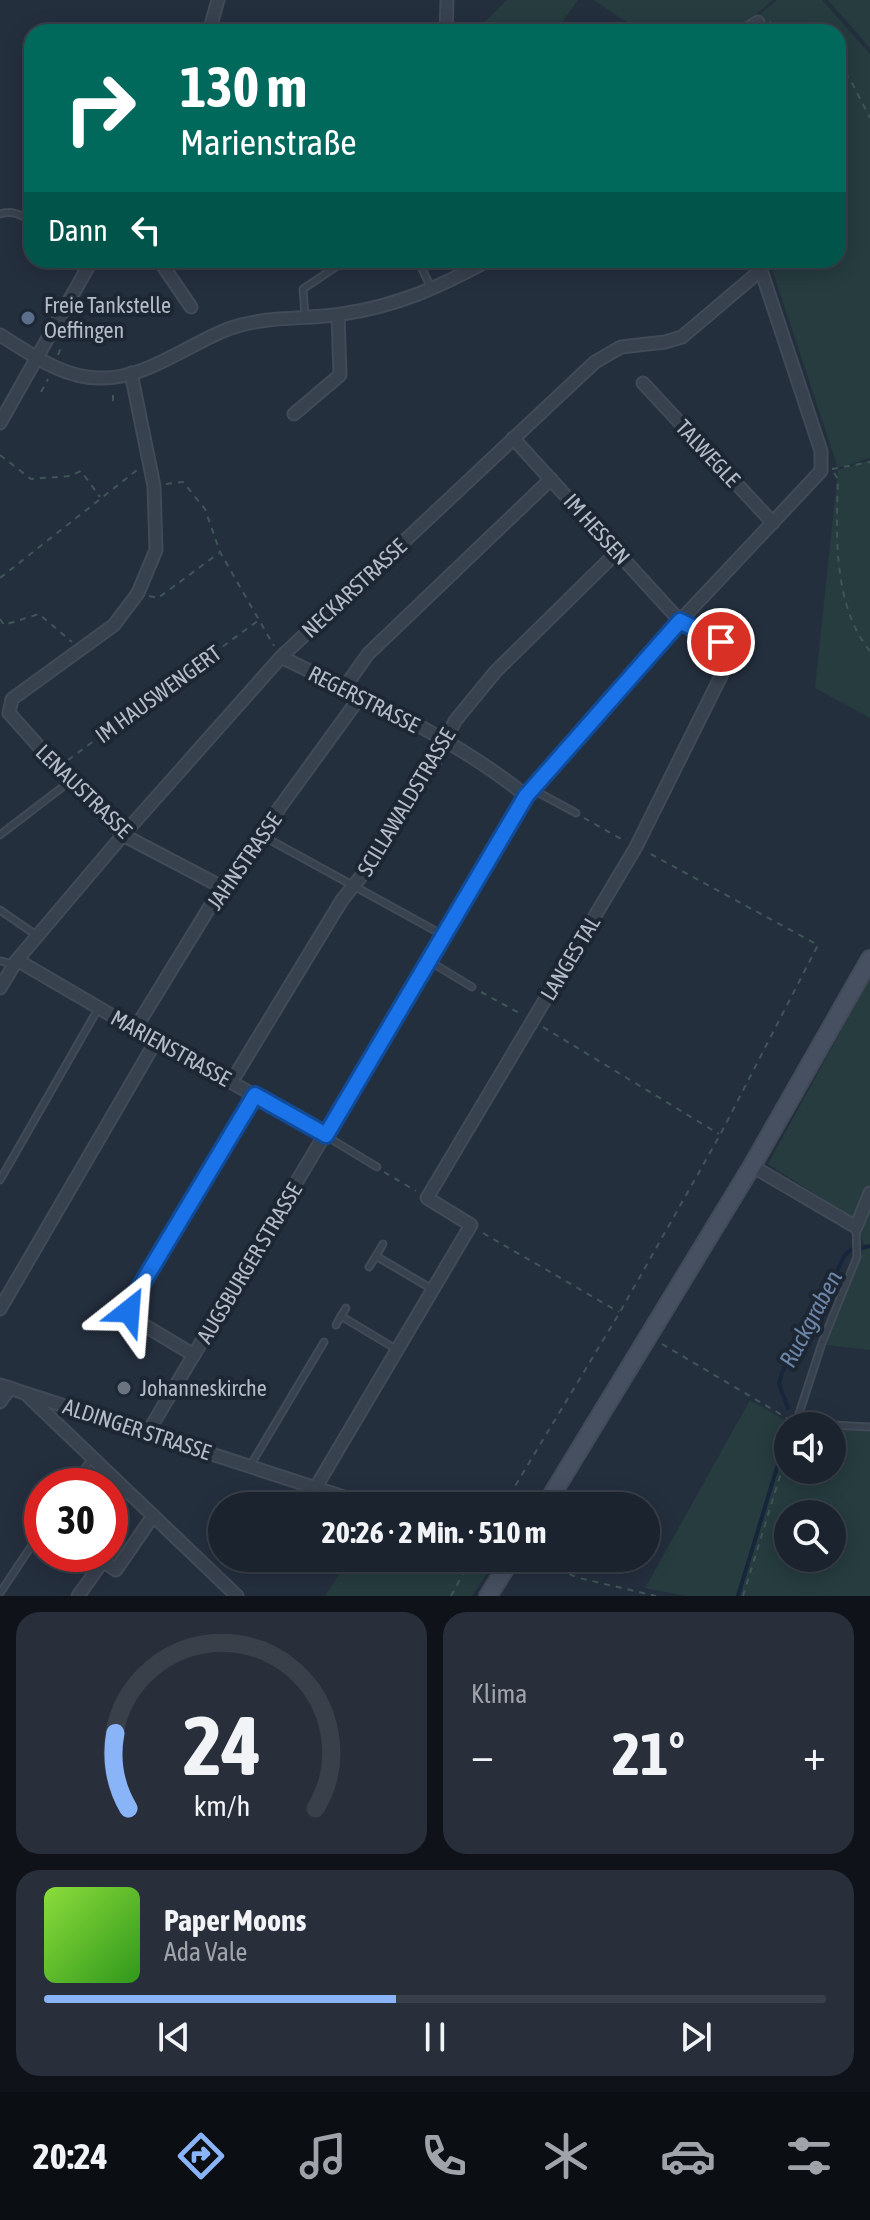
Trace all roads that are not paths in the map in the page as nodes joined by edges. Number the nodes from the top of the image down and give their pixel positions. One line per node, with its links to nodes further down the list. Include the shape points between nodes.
1 (218, 0): 4 (street)
2 (447, 0): 5 (street)
3 (758, 22): 6 (street)
4 (211, 24)
5 (446, 24)
6 (755, 24)
7 (0, 214): 8 (lane)
8 (24, 218)
9 (87, 268): 21 (street)
10 (164, 268): 17 (street)
11 (334, 268): 18 (lane, via 303,289)
12 (422, 268): 16 (lane)
13 (474, 268): 16 (street)
14 (757, 268): 26 (street, NECKARSTRASSE, via 682,337 621,347 595,362)
15 (761, 268): 28 (street, AUGSBURGER STRASSE, via 823,460 821,471)
16 (432, 290): 19 (street, via 384,307)
17 (191, 307)
18 (305, 315): 19 (street); 22 (street, via 229,329)
19 (338, 315): 24 (street, via 340,375)
20 (0, 335): 21 (street)
21 (37, 357): 22 (street, via 79,376); 25 (street)
22 (131, 373): 34 (street, via 154,486 156,550 138,593 114,625)
23 (643, 383): 28 (street, TALWEGLE)
24 (294, 414)
25 (0, 423)
26 (513, 438): 27 (street, IM HESSEN); 31 (street, NECKARSTRASSE)
27 (551, 479): 29 (street, IM HESSEN); 32 (street, via 368,654)
28 (773, 523): 30 (street, AUGSBURGER STRASSE)
29 (617, 552): 30 (street, IM HESSEN); 35 (street, SCILLAWALDSTRASSE, via 496,671)
30 (680, 621): 37 (street, AUGSBURGER STRASSE); 67 (street, LANGES TAL, via 721,642 730,658 636,847 427,1198 471,1225)
31 (281, 657): 32 (street, REGERSTRASSE); 40 (street, NECKARSTRASSE)
32 (344, 688): 33 (street, REGERSTRASSE)
33 (360, 697): 35 (street, REGERSTRASSE); 41 (street, JAHNSTRASSE)
34 (4, 706): 36 (street, LENAUSTRASSE)
35 (445, 741): 37 (street, REGERSTRASSE); 42 (street, SCILLAWALDSTRASSE)
36 (70, 781): 39 (lane); 40 (street, LENAUSTRASSE)
37 (529, 792): 38 (lane); 45 (street, AUGSBURGER STRASSE)
38 (576, 813)
39 (0, 835)
40 (123, 835): 43 (street, LENAUSTRASSE); 46 (street, NECKARSTRASSE)
41 (261, 835): 42 (lane); 43 (street, JAHNSTRASSE)
42 (353, 886): 45 (lane); 56 (street, SCILLAWALDSTRASSE)
43 (222, 887): 54 (street, JAHNSTRASSE)
44 (0, 910): 46 (lane)
45 (444, 935): 48 (street, AUGSBURGER STRASSE)
46 (37, 936): 50 (street, NECKARSTRASSE)
47 (870, 959): 59 (main road)
48 (428, 960): 51 (lane); 58 (street, AUGSBURGER STRASSE)
49 (0, 961): 50 (lane, MARIENSTRASSE)
50 (15, 962): 52 (street, NECKARSTRASSE); 53 (street, MARIENSTRASSE)
51 (472, 987)
52 (0, 988)
53 (99, 1008): 54 (street, MARIENSTRASSE); 61 (lane)
54 (135, 1029): 55 (street, MARIENSTRASSE)
55 (156, 1041): 56 (street, MARIENSTRASSE); 69 (street)
56 (232, 1081): 57 (street, MARIENSTRASSE)
57 (255, 1095): 58 (street, MARIENSTRASSE); 74 (street, via 131,1302 132,1318)
58 (326, 1135): 60 (lane); 74 (street, AUGSBURGER STRASSE)
59 (752, 1166): 63 (street); 85 (main road)
60 (377, 1167)
61 (0, 1180)
62 (870, 1193): 63 (street)
63 (856, 1227): 78 (lane, via 857,1257 796,1423)
64 (383, 1244): 65 (lane)
65 (376, 1256): 66 (lane); 67 (lane)
66 (369, 1267)
67 (433, 1290): 73 (street)
68 (346, 1308): 70 (lane)
69 (0, 1309)
70 (341, 1316): 71 (lane); 73 (lane)
71 (336, 1325)
72 (324, 1342): 81 (lane)
73 (397, 1349): 83 (street)
74 (194, 1355): 79 (street, AUGSBURGER STRASSE)
75 (5, 1386): 76 (street, ALDINGER STRASSE); 77 (street)
76 (25, 1392): 79 (street, ALDINGER STRASSE); 80 (street)
77 (0, 1402)
78 (870, 1427)
79 (148, 1432): 81 (street, ALDINGER STRASSE)
80 (93, 1458): 82 (lane); 86 (street)
81 (249, 1466): 83 (street, ALDINGER STRASSE)
82 (86, 1468)
83 (316, 1487): 84 (street, ALDINGER STRASSE)
84 (330, 1492)
85 (554, 1492)
86 (153, 1516): 90 (street, via 116,1570 103,1561); 91 (street)
87 (24, 1557): 89 (lane)
88 (503, 1572): 92 (main road)
89 (0, 1593)
90 (78, 1596)
91 (237, 1596)
92 (488, 1596)

